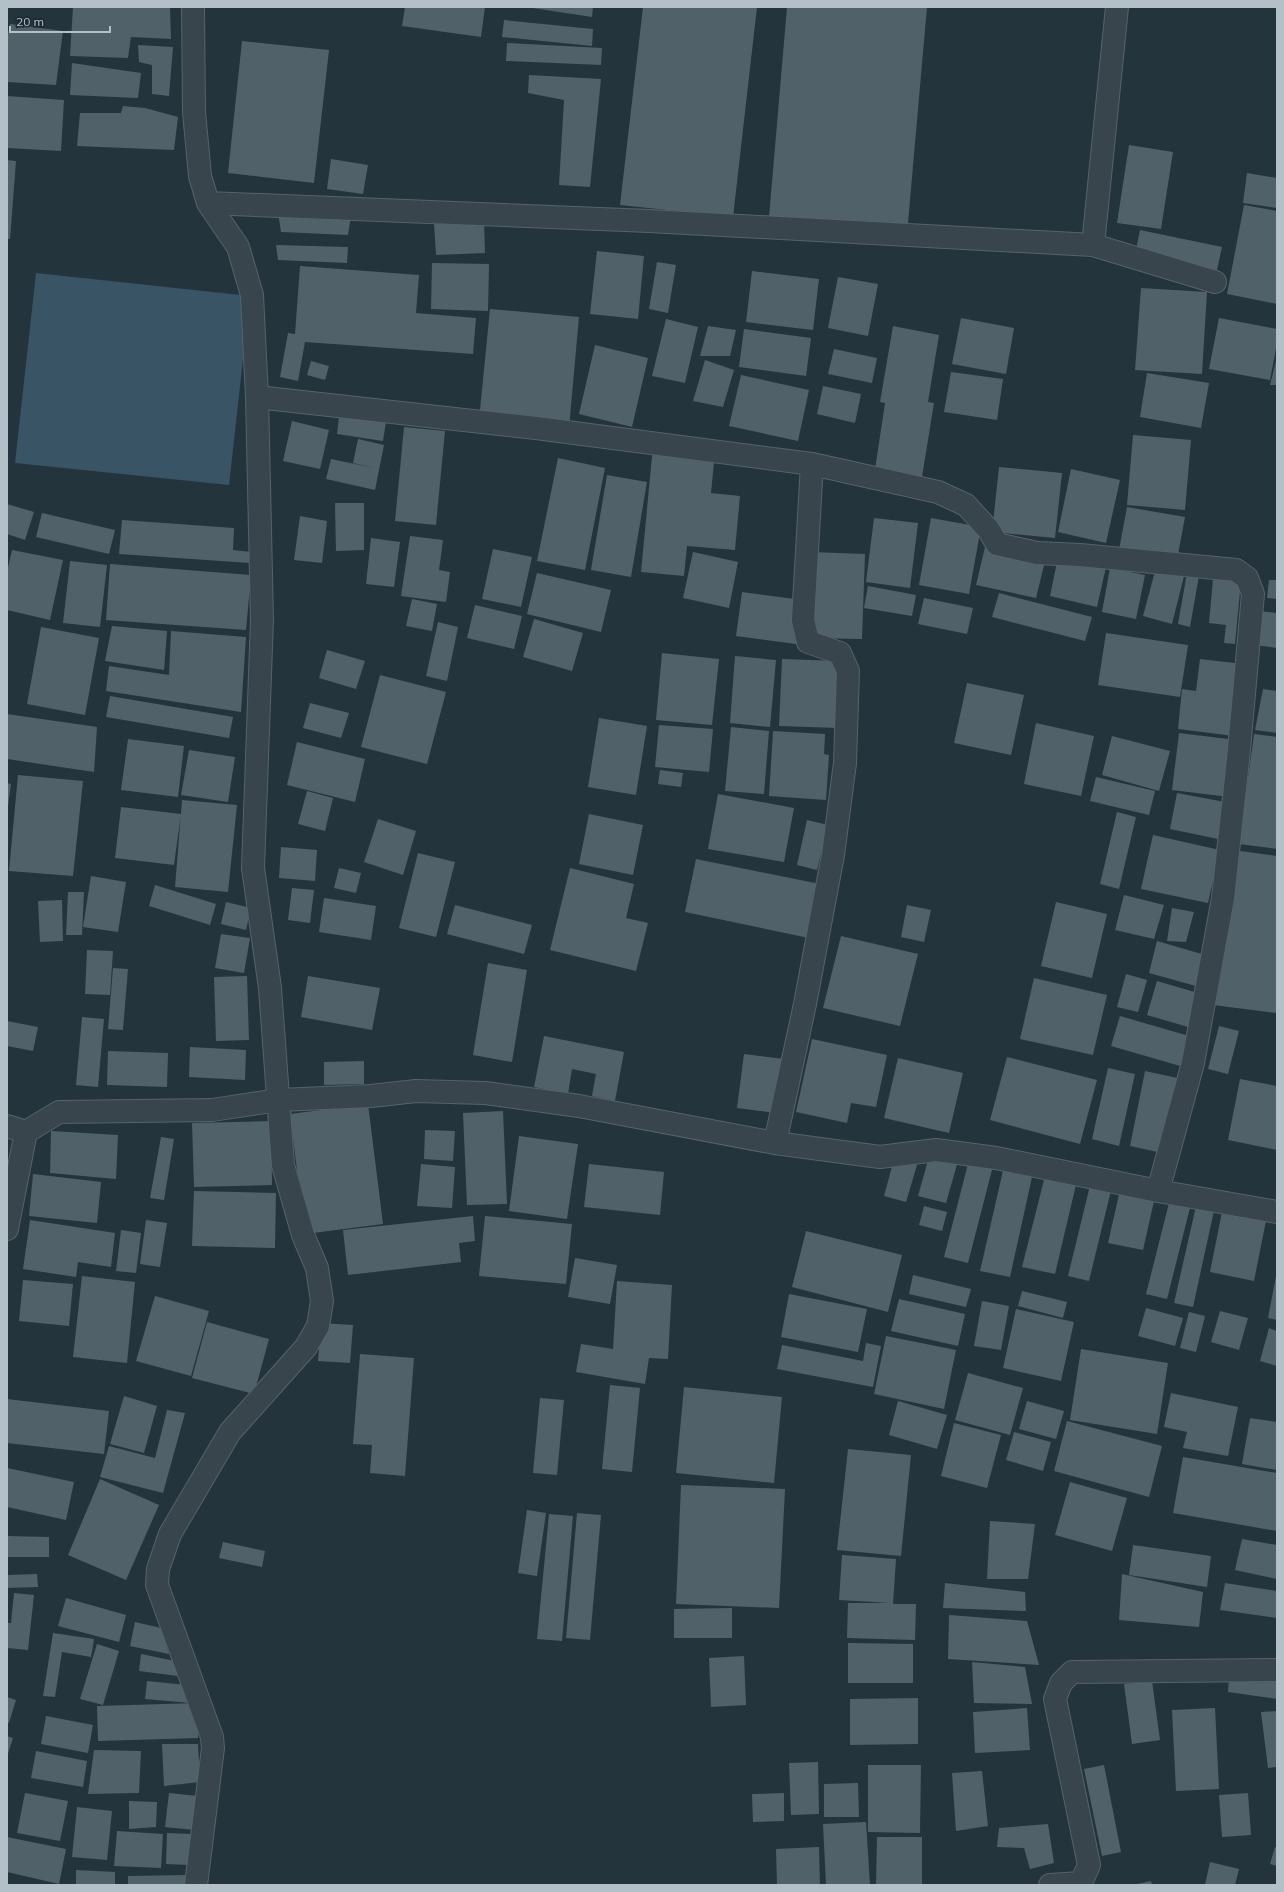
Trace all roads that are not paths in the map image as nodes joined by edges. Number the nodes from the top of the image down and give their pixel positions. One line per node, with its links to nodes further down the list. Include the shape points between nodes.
1 (193, 7): 3 (street, via 194,112 200,176)
2 (1117, 7): 4 (street)
3 (208, 203): 4 (street, via 649,221); 6 (street, via 238,248 252,295)
4 (1093, 245): 5 (street)
5 (1215, 282)
6 (257, 397): 7 (street, via 536,428); 8 (street, via 262,619 252,868 270,988)
7 (812, 464): 10 (street, via 803,620 808,642 840,653 848,671 845,763 830,871); 11 (street, via 938,492 966,505 997,544 1037,552 1236,570 1247,578 1253,594 1223,898 1193,1063)
8 (279, 1100): 9 (street, via 212,1110 59,1112); 10 (street, via 371,1096 416,1091 484,1093 579,1106); 15 (street, via 283,1165 303,1235 317,1268 322,1301 318,1326 306,1347 230,1432 170,1534 158,1569 157,1585 212,1737 213,1748)
9 (17, 1129): 13 (street)
10 (775, 1143): 11 (street, via 880,1157 936,1150 996,1158)
11 (1158, 1192): 12 (street)
12 (1277, 1212)
13 (7, 1229)
14 (1277, 1670): 16 (street, via 1072,1672 1061,1682 1055,1699 1089,1865 1081,1883)
15 (196, 1885)
16 (1050, 1885)

